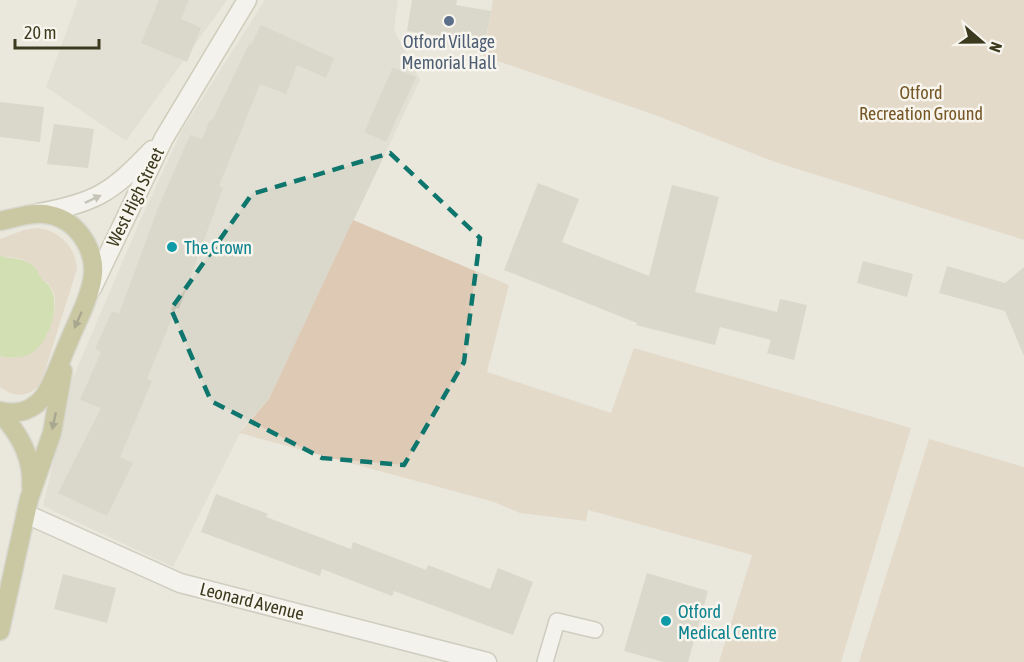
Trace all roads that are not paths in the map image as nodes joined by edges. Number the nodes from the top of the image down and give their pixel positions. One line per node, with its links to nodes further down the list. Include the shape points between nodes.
1 (247, 0): 2 (street)
2 (164, 138): 3 (street, West High Street, one-way to 2, via 80,205 105,193); 5 (street, West High Street)
3 (37, 213): 4 (main road); 5 (main road, via 66,222 86,242 93,266)
4 (3, 220)
5 (88, 297): 6 (main road, one-way to 6)
6 (68, 343): 7 (main road, via 40,401 23,412); 8 (main road, one-way to 8, via 52,433)
7 (0, 412): 8 (main road, via 22,442 30,469)
8 (30, 494): 9 (main road)
9 (26, 514): 11 (main road); 12 (street, Leonard Avenue, via 180,583)
10 (595, 630): 13 (lane, via 557,621)
11 (0, 631)
12 (487, 662)
13 (544, 662)

